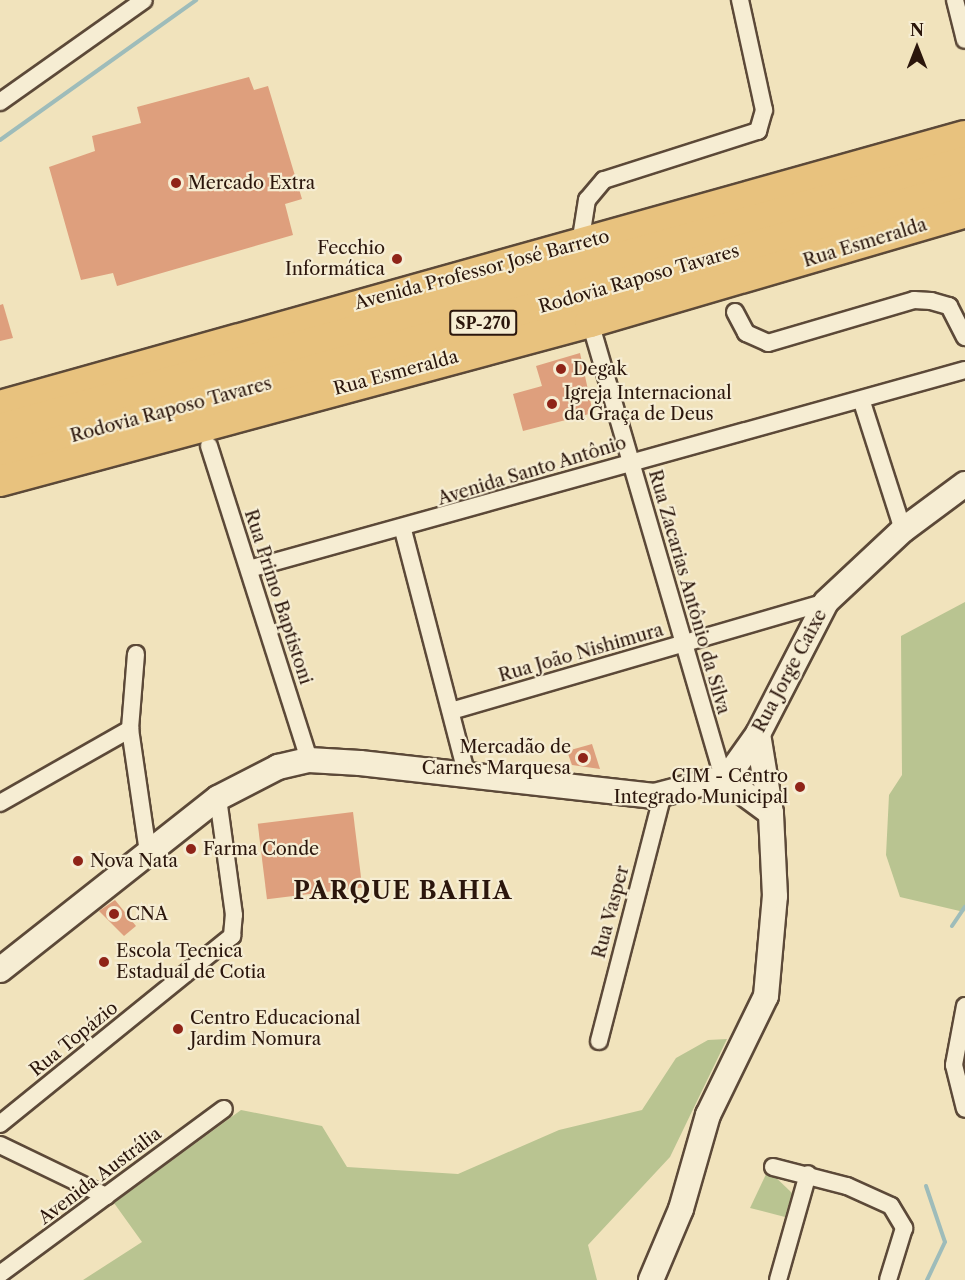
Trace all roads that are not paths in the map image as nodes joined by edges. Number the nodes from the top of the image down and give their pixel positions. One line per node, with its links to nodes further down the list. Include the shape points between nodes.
1 (144, 0): 5 (street)
2 (740, 0): 10 (street, via 764,110 758,131 622,172 594,189 582,212)
3 (955, 0): 4 (street)
4 (965, 40)
5 (0, 102)
6 (965, 136): 10 (highway, Avenida Professor José Barreto)
7 (965, 162): 19 (highway, Rodovia Raposo Tavares / SP-270)
8 (965, 187): 13 (highway, Rodovia Raposo Tavares / SP-270)
9 (965, 212): 11 (highway, Rua Esmeralda)
10 (580, 244): 18 (highway, Avenida Professor José Barreto)
11 (756, 275): 13 (highway); 14 (highway, Rua Esmeralda)
12 (735, 312): 15 (street, via 746,333 768,343 914,300 931,300 949,306)
13 (507, 316): 21 (highway, Rodovia Raposo Tavares / SP-270)
14 (590, 322): 22 (street, Rua Zacarias Antônio da Silva); 23 (highway, Rua Esmeralda)
15 (965, 333)
16 (965, 370): 17 (street, Avenida Santo Antônio)
17 (862, 402): 22 (street, Avenida Santo Antônio); 26 (street)
18 (0, 406)
19 (0, 429)
20 (209, 446): 27 (street, Rua Primo Baptistoni)
21 (0, 458)
22 (631, 461): 25 (street, Avenida Santo Antônio); 29 (street, Rua Zacarias Antônio da Silva)
23 (0, 481)
24 (965, 484): 26 (main road, Rua Jorge Caixe)
25 (402, 530): 27 (street, Avenida Santo Antônio); 31 (street)
26 (903, 530): 28 (main road, Rua Jorge Caixe)
27 (249, 569): 34 (street, Rua Primo Baptistoni)
28 (826, 602): 29 (street, Rua João Nishimura); 33 (main road, Rua Jorge Caixe)
29 (683, 644): 31 (street, Rua João Nishimura); 36 (street, Rua Zacarias Antônio da Silva)
30 (136, 654): 32 (street)
31 (451, 711): 35 (street)
32 (130, 729): 39 (street); 41 (street)
33 (758, 734): 36 (main road, Rua Jorge Caixe); 40 (main road)
34 (309, 760): 35 (main road); 38 (main road, via 252,778)
35 (467, 776): 37 (main road, via 561,790)
36 (725, 776): 37 (main road); 40 (main road)
37 (663, 794): 44 (street, Rua Vasper)
38 (218, 798): 41 (main road); 47 (street, Rua Topázio, via 234,915 232,936)
39 (0, 803)
40 (771, 813): 53 (main road, via 775,896 766,996 708,1115 681,1209)
41 (148, 852): 42 (main road)
42 (0, 970)
43 (965, 1006): 46 (street, via 954,1065)
44 (599, 1041)
45 (224, 1109): 51 (street, Avenida Austrália)
46 (965, 1109)
47 (0, 1124)
48 (0, 1145): 51 (street)
49 (774, 1167): 50 (street)
50 (808, 1174): 54 (street); 55 (street, via 872,1195 899,1214 903,1240)
51 (106, 1196): 52 (street, Avenida Austrália)
52 (0, 1274)
53 (651, 1280)
54 (778, 1280)
55 (888, 1280)

